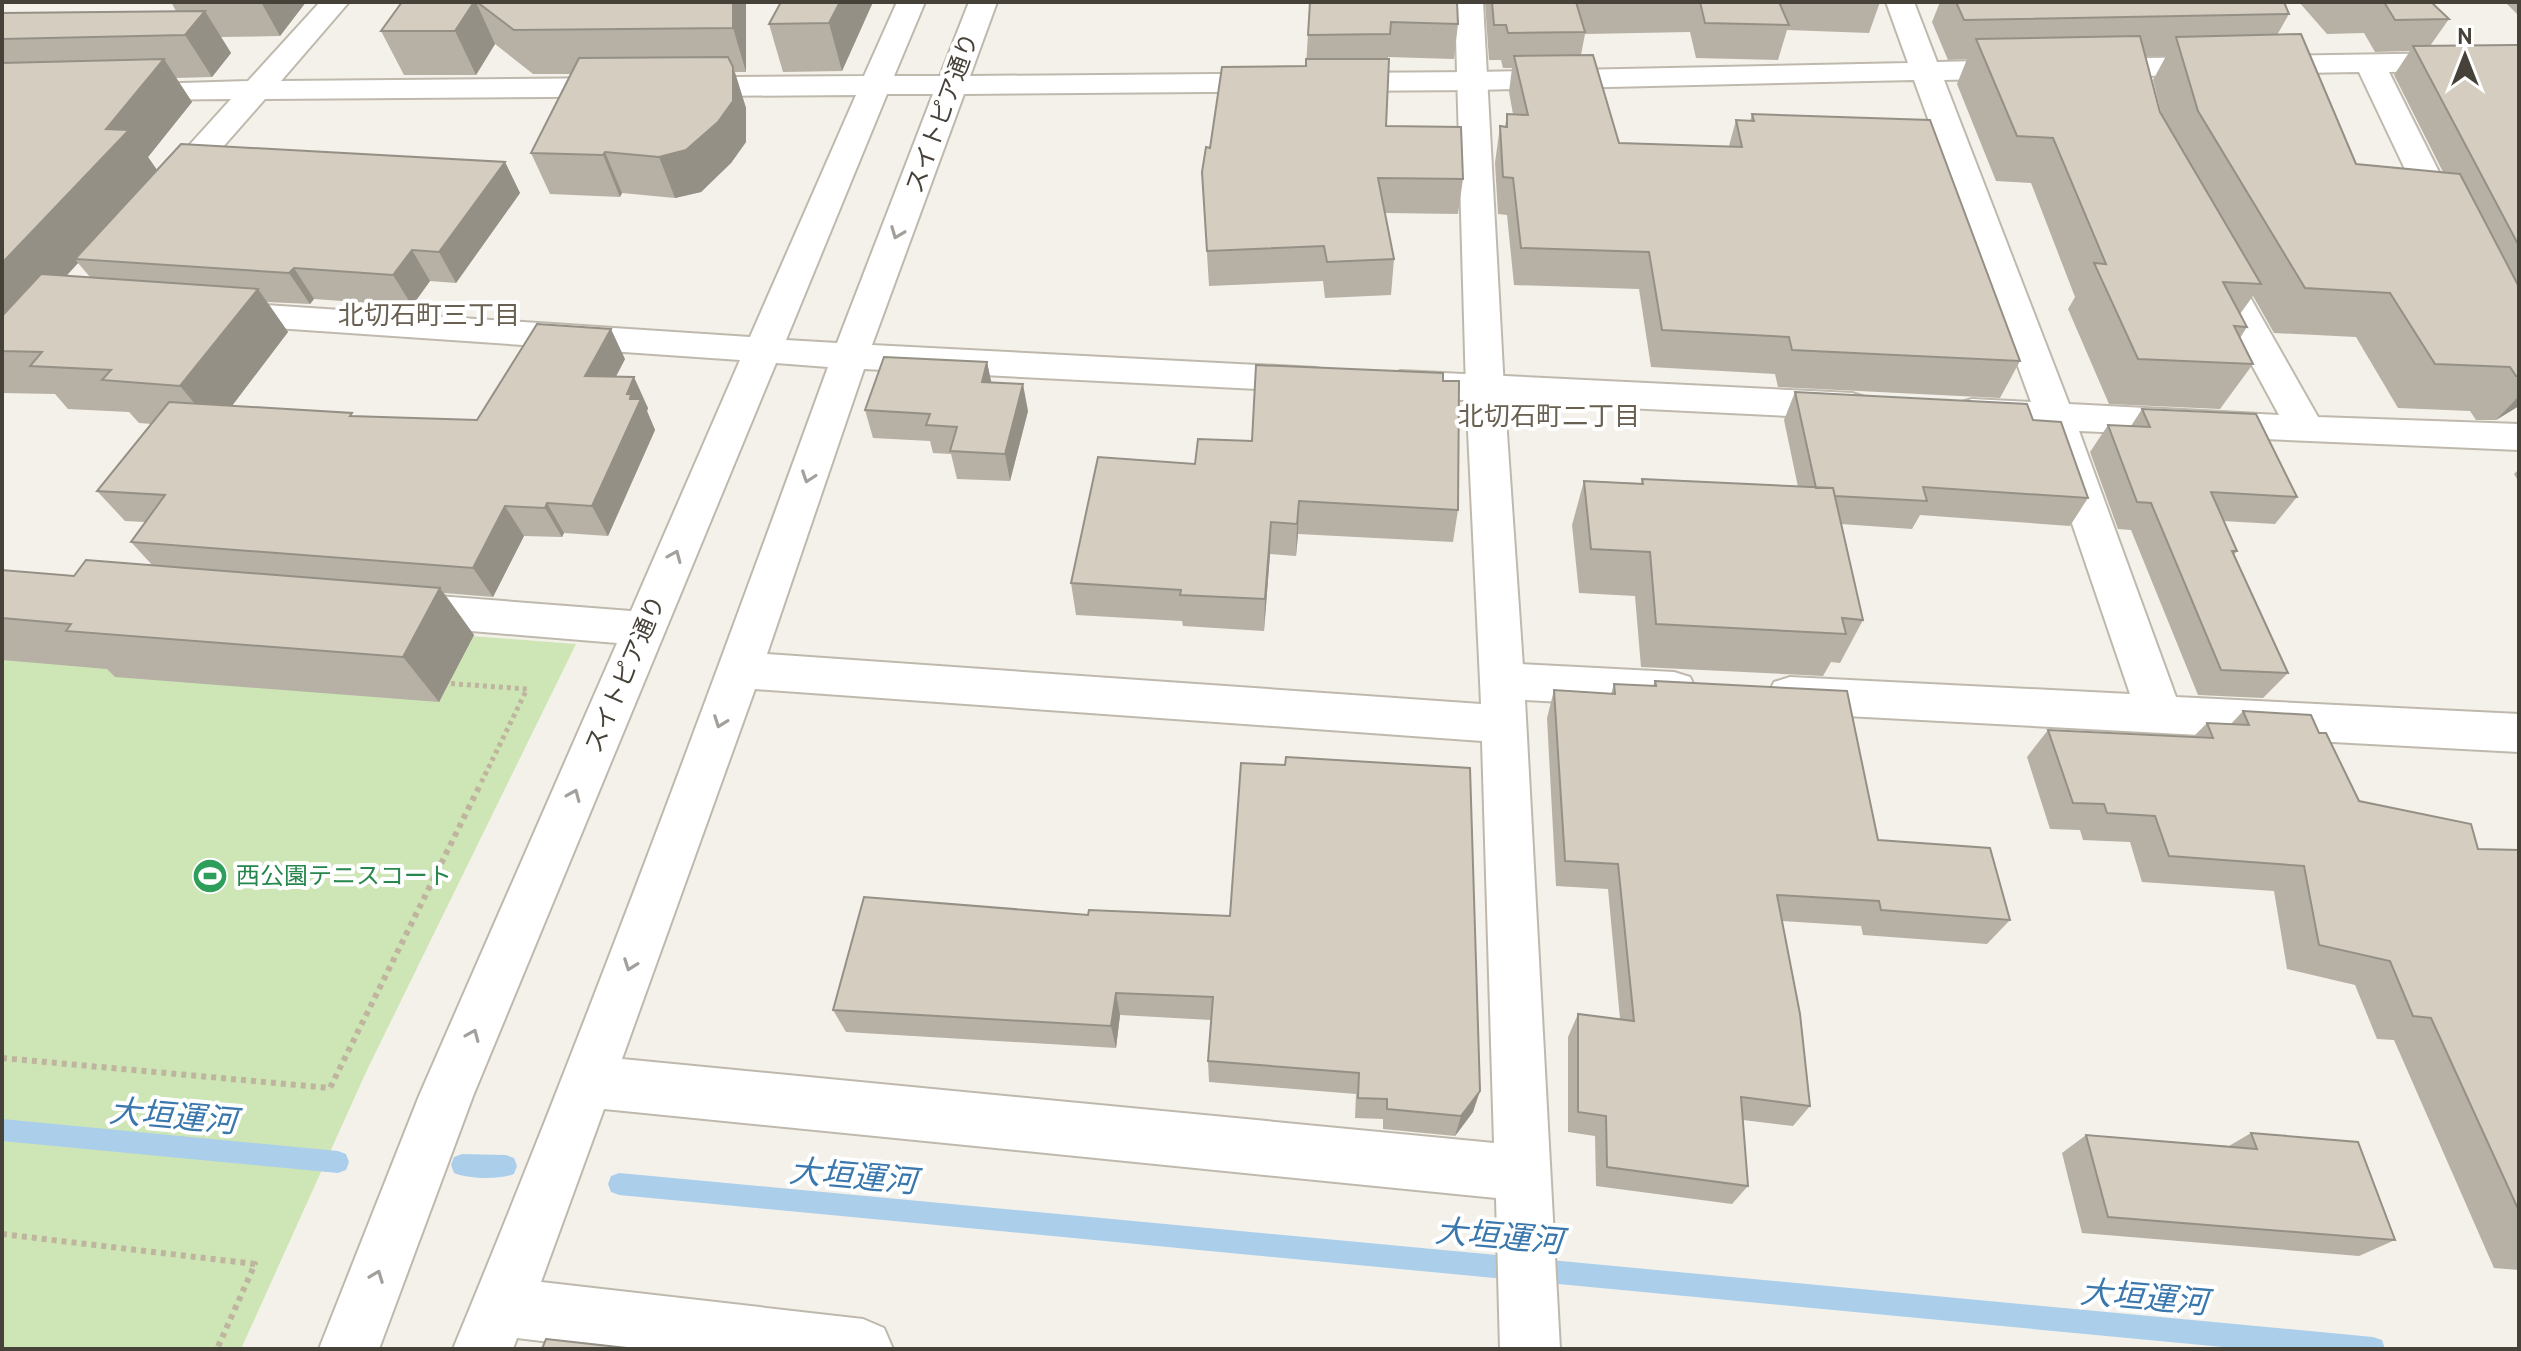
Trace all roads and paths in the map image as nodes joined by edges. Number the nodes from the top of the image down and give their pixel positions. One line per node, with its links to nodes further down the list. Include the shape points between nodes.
1 (335, 2): 12 (street)
2 (911, 2): 11 (street, スイトピア通り)
3 (983, 2): 10 (street, スイトピア通り)
4 (1469, 2): 9 (street)
5 (1900, 2): 8 (street)
6 (2519, 61): 7 (street)
7 (2370, 64): 8 (street, via 2136,82 2061,68); 16 (street)
8 (1926, 70): 9 (street); 23 (street)
9 (1475, 81): 10 (street); 20 (street)
10 (954, 83): 11 (street); 19 (street, スイトピア通り, one-way to 19)
11 (879, 84): 12 (street); 18 (street, スイトピア通り)
12 (260, 88): 13 (street); 14 (street)
13 (93, 92)
14 (147, 212)
15 (2200, 238): 24 (street)
16 (2465, 257)
17 (191, 311): 18 (street)
18 (764, 350): 19 (street); 27 (street, スイトピア通り, one-way to 18)
19 (850, 356): 20 (street); 28 (street, スイトピア通り, one-way to 28)
20 (1485, 389): 21 (street); 30 (street)
21 (1881, 408)
22 (1944, 411): 23 (street)
23 (2055, 416): 24 (street); 31 (street)
24 (2306, 430): 25 (street)
25 (2519, 437)
26 (368, 607): 27 (street)
27 (644, 629): 39 (street, スイトピア通り, one-way to 27, via 446,1096)
28 (740, 670): 30 (street); 34 (street, スイトピア通り, one-way to 34)
29 (433, 683): 33 (path, via 527,689 330,1088)
30 (1503, 703): 31 (street, via 1737,693); 35 (street)
31 (2159, 713): 32 (street)
32 (2519, 733)
33 (2, 1058)
34 (586, 1081): 35 (street); 37 (street, スイトピア通り)
35 (1522, 1189): 41 (street)
36 (2, 1234): 38 (path, via 255,1264)
37 (492, 1328): 40 (street)
38 (217, 1349)
39 (349, 1349)
40 (863, 1349)
41 (1530, 1349)

